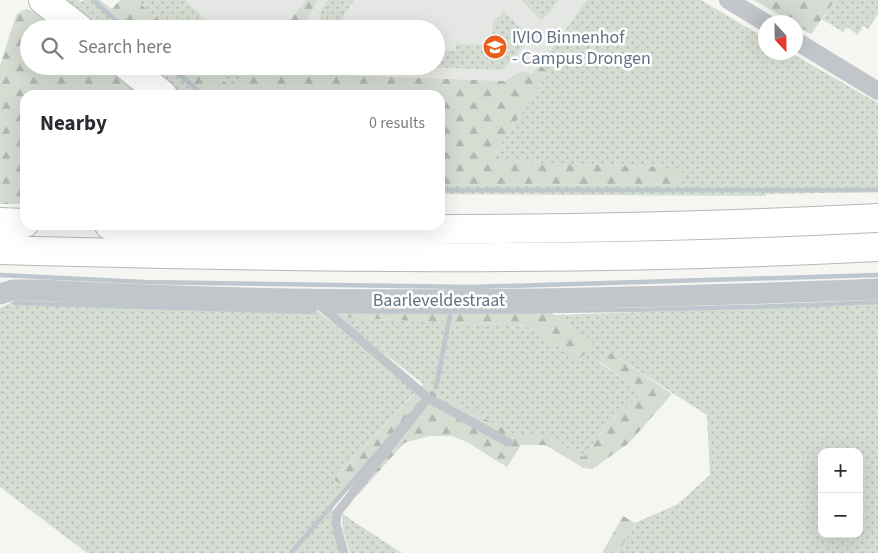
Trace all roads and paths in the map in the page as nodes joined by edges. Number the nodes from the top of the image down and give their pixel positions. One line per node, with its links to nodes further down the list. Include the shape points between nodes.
1 (44, 0): 4 (highway)
2 (728, 0): 3 (street)
3 (758, 18)
4 (69, 20)
5 (803, 45): 8 (street)
6 (138, 75): 7 (highway)
7 (157, 90)
8 (878, 91)
9 (878, 218): 12 (highway, via 776,223)
10 (0, 222): 11 (highway)
11 (20, 222)
12 (445, 227)
13 (878, 247): 14 (highway, via 787,252 512,257 216,256)
14 (0, 250)
15 (878, 289): 17 (street, Baarleveldestraat, via 646,298)
16 (0, 294): 17 (street, Baarleveldestraat, via 13,290 41,290)
17 (313, 300): 18 (lane)
18 (428, 398): 19 (lane); 20 (lane, via 337,513 336,524)
19 (508, 442)
20 (344, 553)

